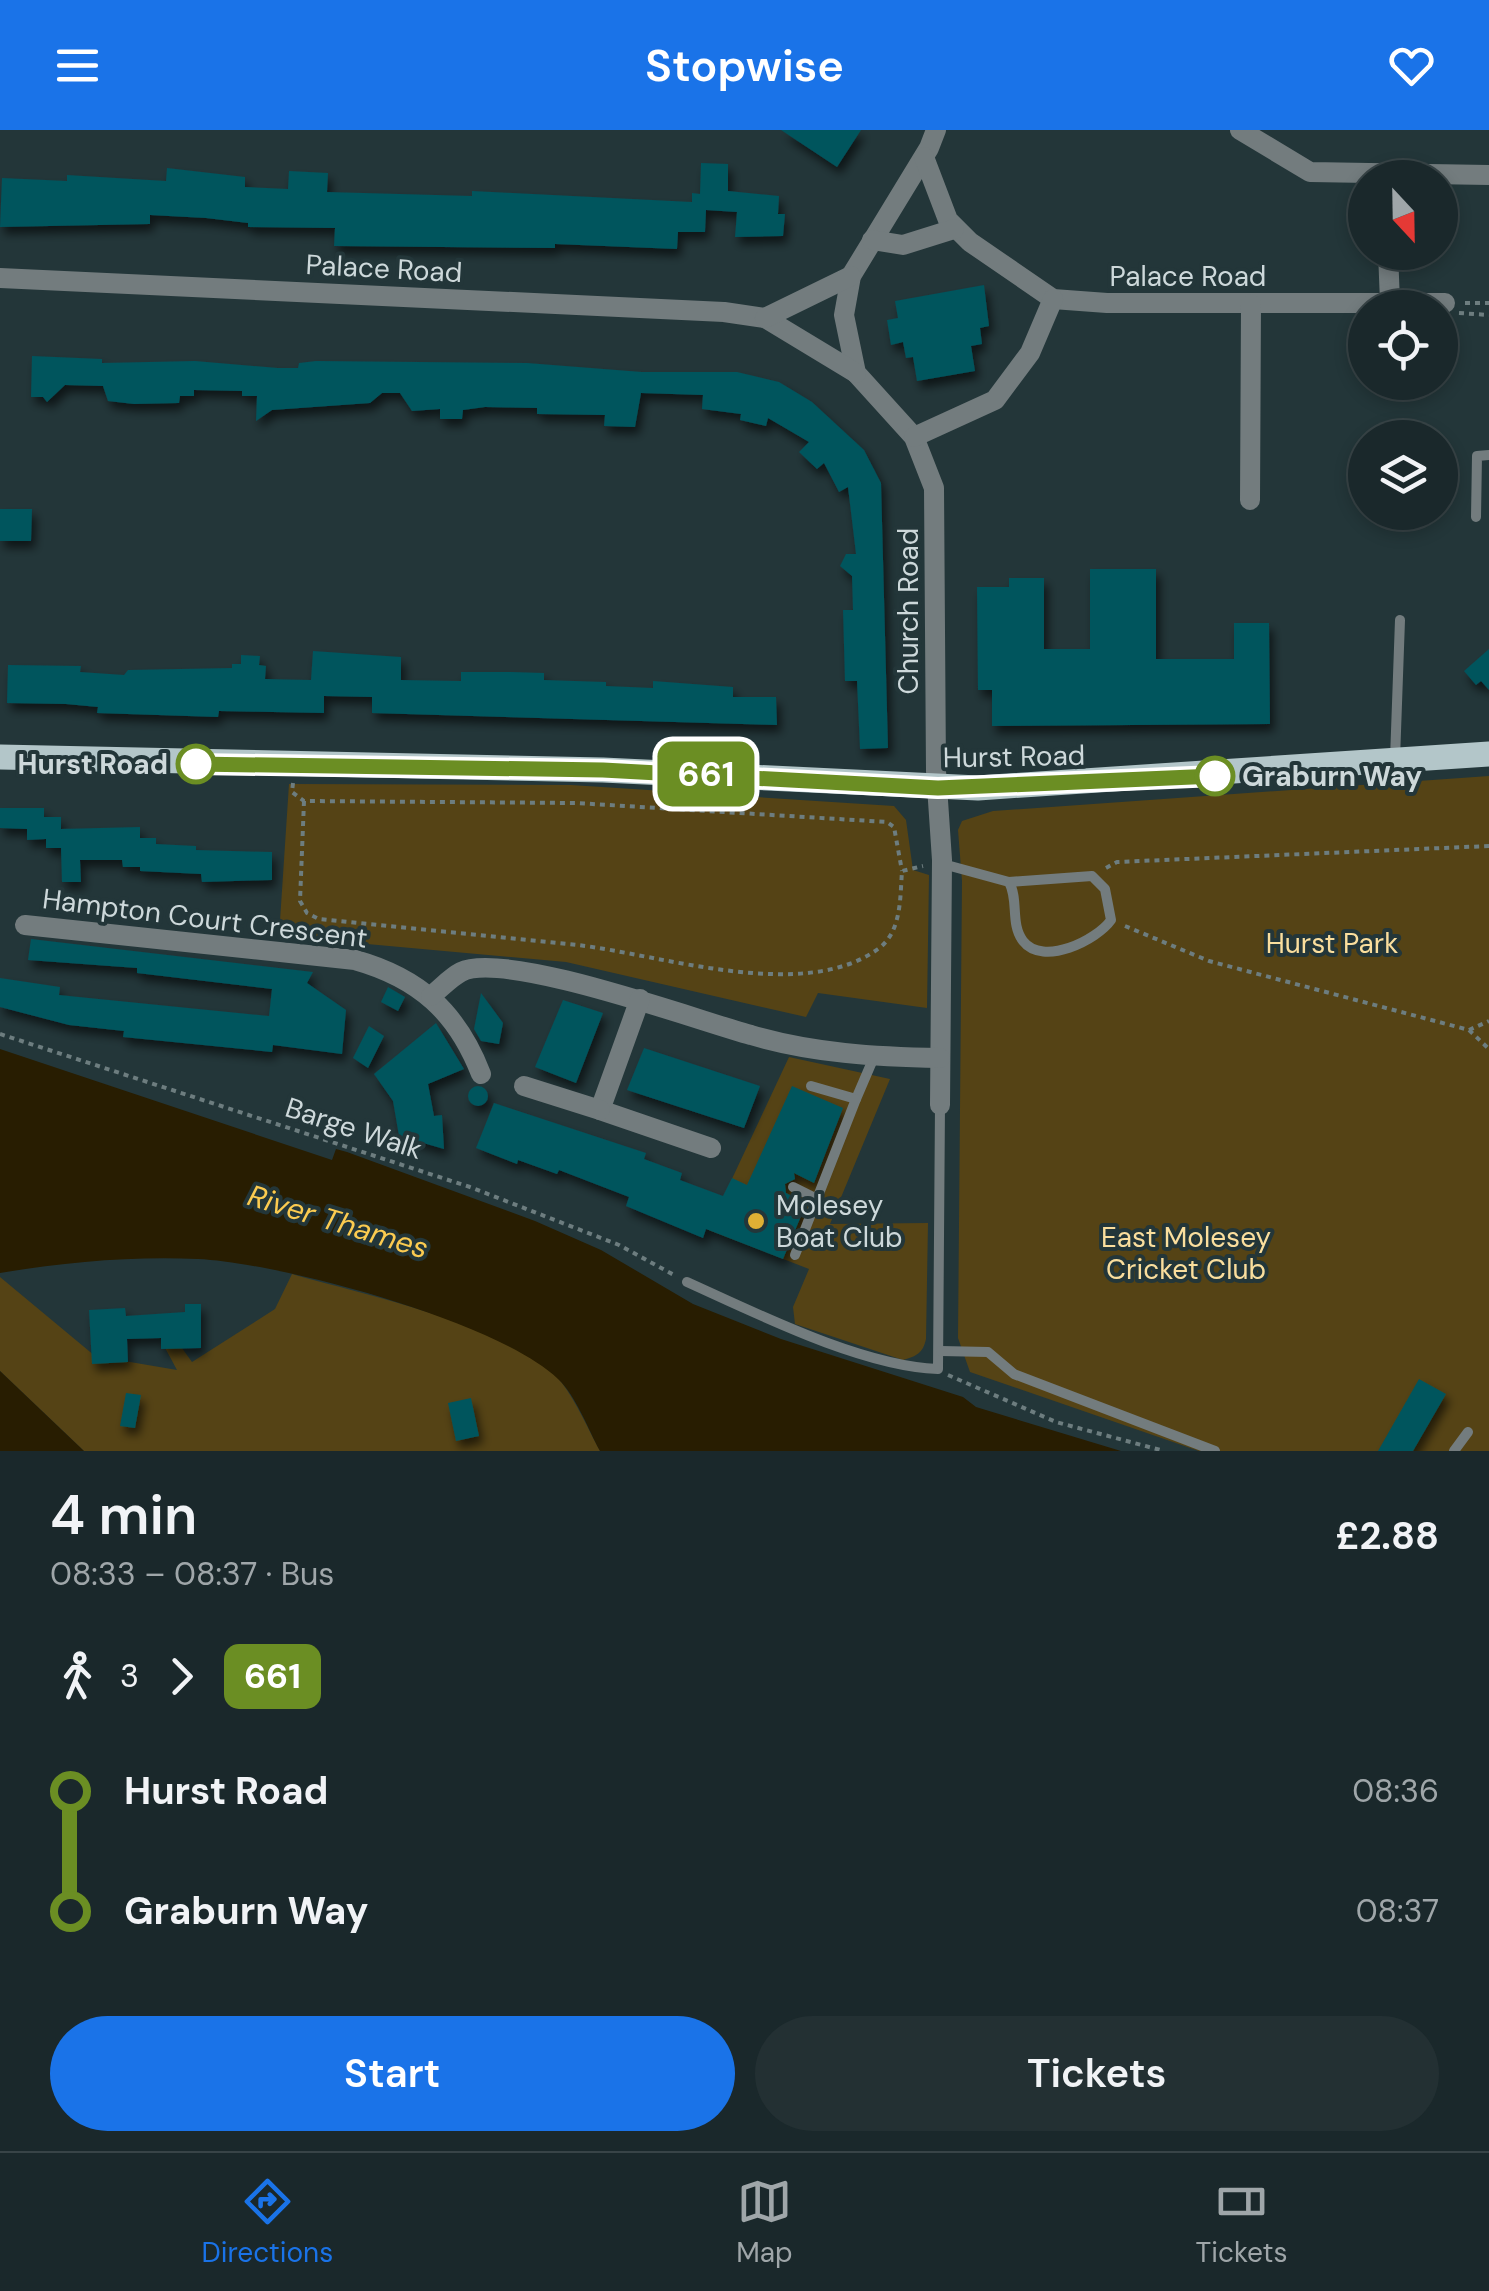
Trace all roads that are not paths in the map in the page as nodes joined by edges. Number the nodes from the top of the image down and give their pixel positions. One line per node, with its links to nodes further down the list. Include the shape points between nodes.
1 (936, 130): 3 (street)
2 (1240, 130): 4 (street, via 1310,172)
3 (924, 158): 7 (street); 8 (street)
4 (1348, 174)
5 (1458, 174): 6 (street)
6 (1489, 174)
7 (954, 229): 8 (street, via 903,245); 11 (street, Palace Road)
8 (872, 240): 9 (street)
9 (851, 276): 14 (street); 15 (street, via 844,315)
10 (0, 278): 14 (street, Palace Road)
11 (1053, 298): 13 (street, Palace Road); 16 (street, via 1030,352 994,400)
12 (1348, 303): 13 (street, Palace Road)
13 (1251, 304): 18 (street)
14 (766, 318): 15 (street, Palace Road)
15 (856, 373): 16 (street, Church Road)
16 (914, 437): 24 (street, Church Road, via 934,488)
17 (1489, 455): 19 (lane, via 1477,456)
18 (1250, 500)
19 (1476, 517)
20 (1400, 620): 23 (lane)
21 (1489, 754): 23 (main road, Hurst Road)
22 (0, 757): 24 (main road, Hurst Road, via 674,772)
23 (1395, 761): 24 (main road, Hurst Road, via 1096,784)
24 (938, 788): 25 (street)
25 (942, 864): 26 (lane); 31 (street)
26 (1009, 882): 26 (lane, via 1092,876 1112,904 1111,920 1101,935 1038,952 1016,928)
27 (25, 925): 28 (street, Hampton Court Crescent, via 355,960 406,978)
28 (432, 996): 29 (street, via 464,970 521,971); 32 (street, Hampton Court Crescent, via 460,1029)
29 (640, 999): 30 (street, via 750,1036); 37 (street)
30 (874, 1058): 31 (street); 35 (lane)
31 (940, 1058): 36 (street)
32 (482, 1074)
33 (524, 1086): 37 (street)
34 (811, 1086): 35 (lane)
35 (856, 1099): 40 (lane)
36 (940, 1105): 43 (lane)
37 (600, 1110): 38 (street)
38 (712, 1148)
39 (793, 1186): 40 (lane)
40 (817, 1200): 41 (lane)
41 (796, 1255)
42 (688, 1282): 43 (lane, via 793,1329 911,1368 938,1369)
43 (942, 1350): 45 (lane, via 988,1352 1014,1374)
44 (1468, 1432): 46 (lane)
45 (1215, 1451)
46 (1454, 1451)

